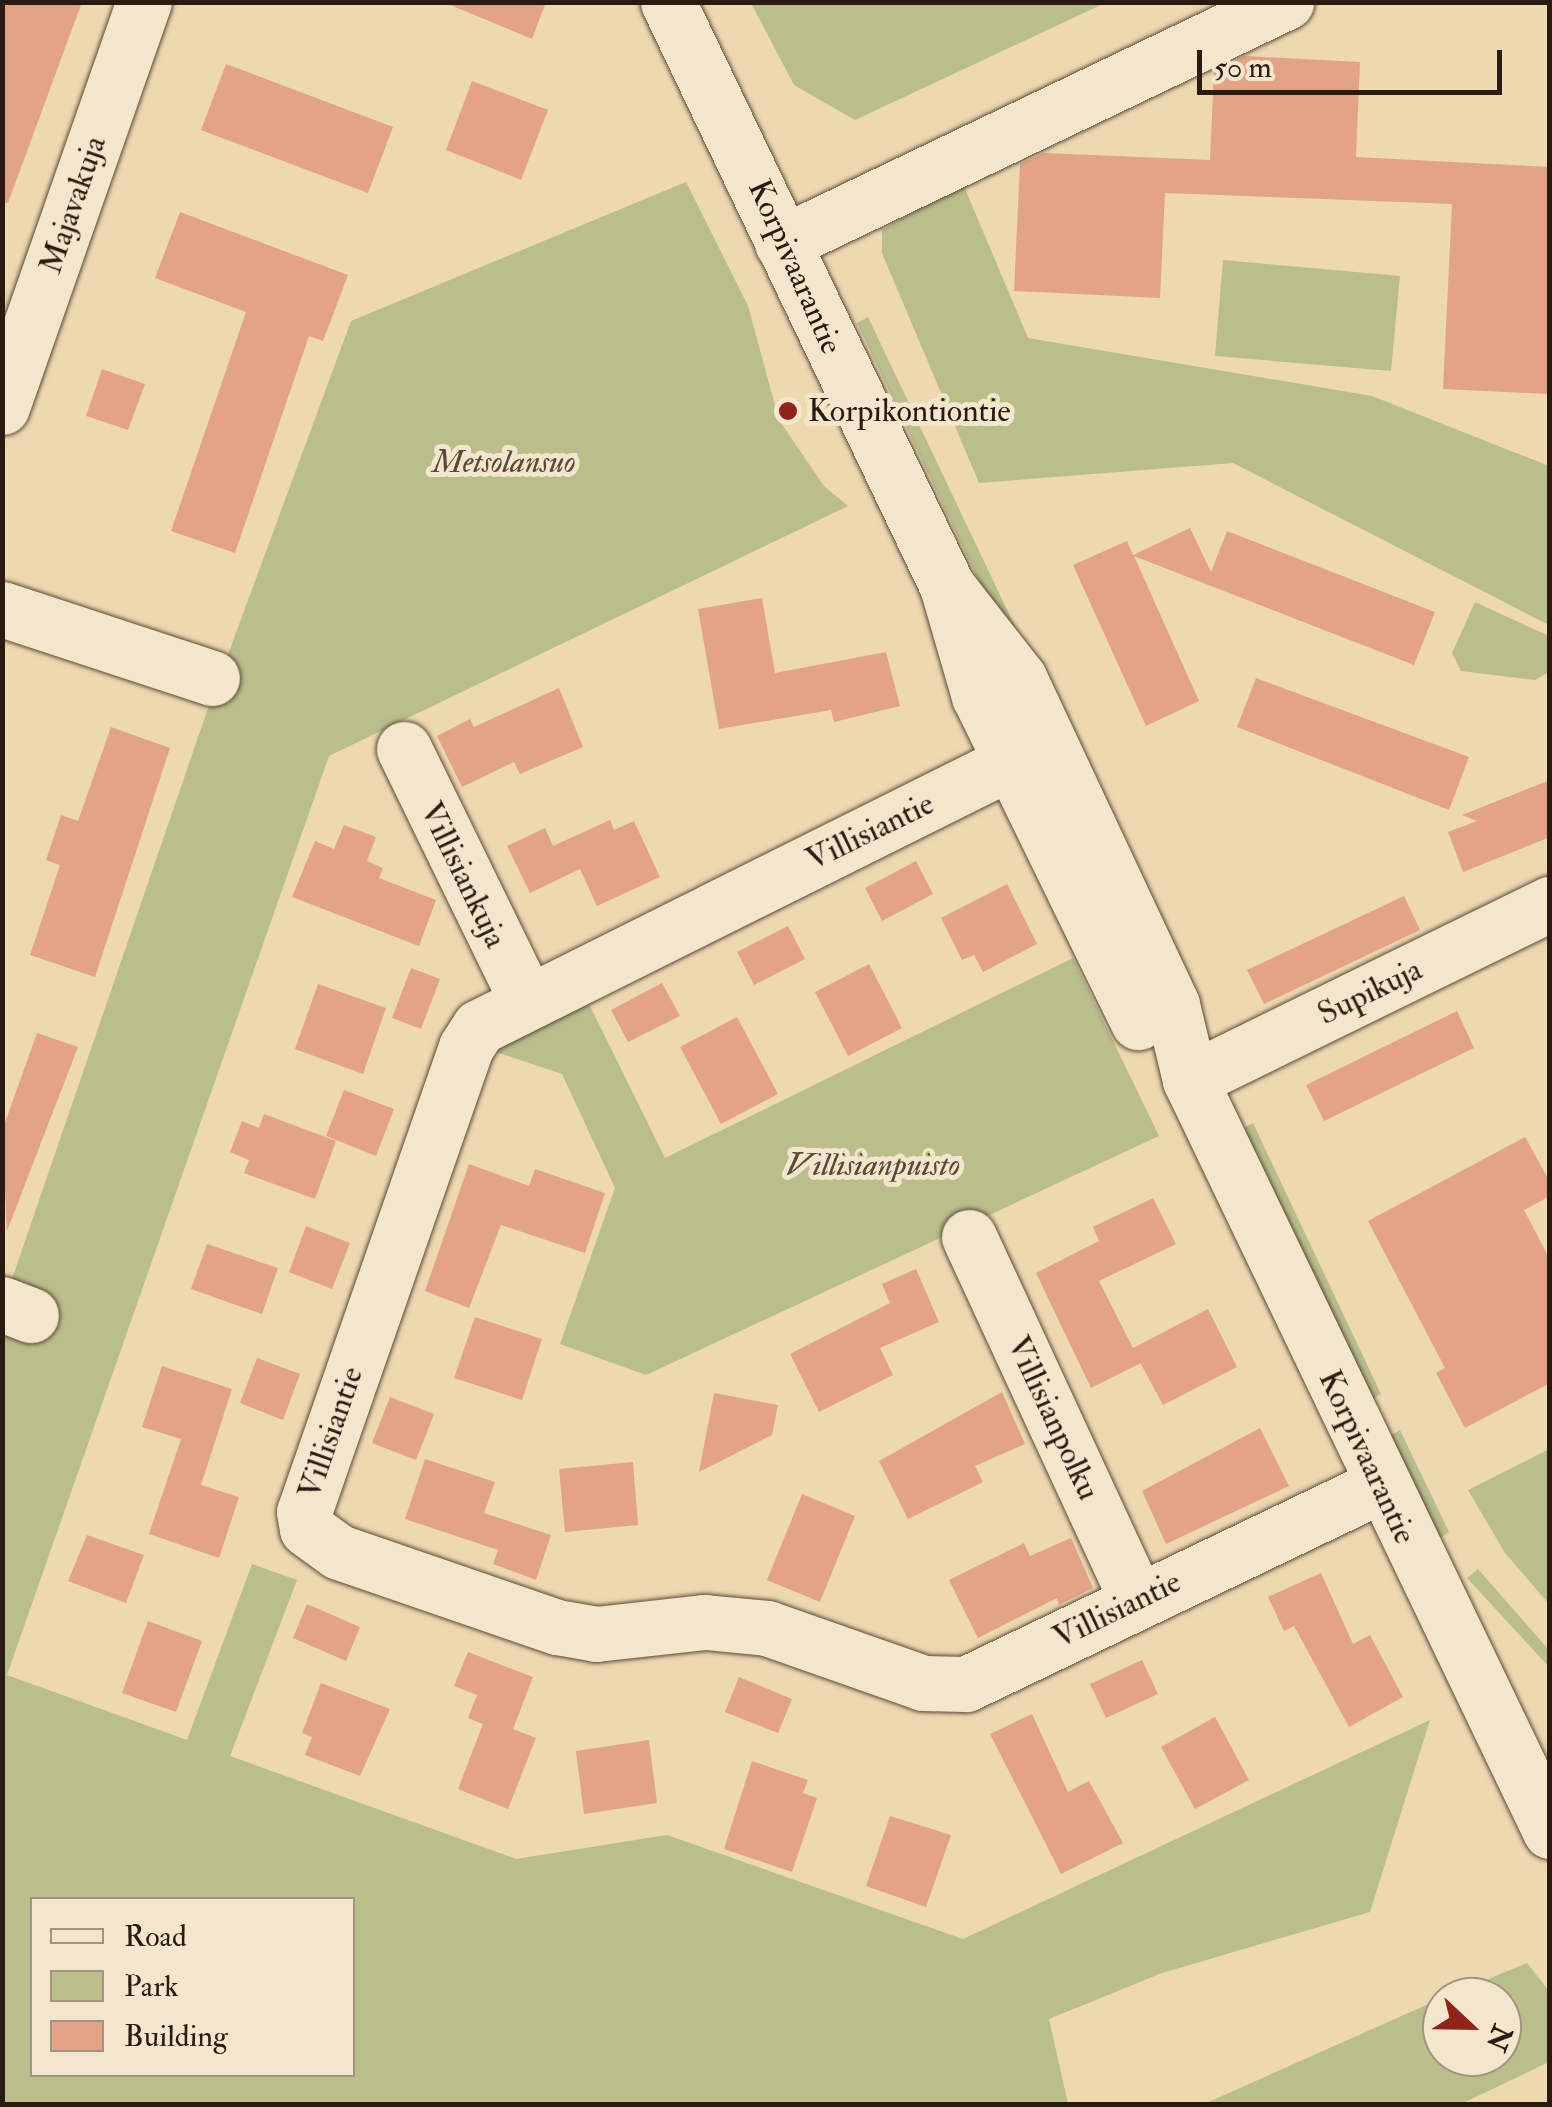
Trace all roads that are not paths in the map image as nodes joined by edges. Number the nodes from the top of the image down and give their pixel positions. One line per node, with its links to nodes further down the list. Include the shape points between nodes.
1 (144, 2): 5 (street, Majavakuja)
2 (668, 2): 4 (street, Korpivaarantie)
3 (1286, 2): 4 (street)
4 (782, 243): 9 (street, Korpivaarantie, via 946,586 1019,678)
5 (2, 407)
6 (2, 609): 7 (street)
7 (212, 678)
8 (404, 749): 11 (street, Villisiankuja)
9 (1032, 753): 11 (street, Villisiantie); 12 (street, Korpivaarantie, via 1172,1005)
10 (1550, 904): 12 (street, Supikuja)
11 (526, 999): 15 (street, Villisiantie, via 480,1028 466,1047 304,1512 307,1529 340,1552 557,1628 596,1634 705,1622 767,1628 943,1685 966,1684)
12 (1190, 1080): 14 (street, Korpivaarantie)
13 (969, 1237): 15 (street, Villisianpolku)
14 (1379, 1486): 15 (street, Villisiantie); 16 (street, Korpivaarantie)
15 (1137, 1600)
16 (1550, 1832)

